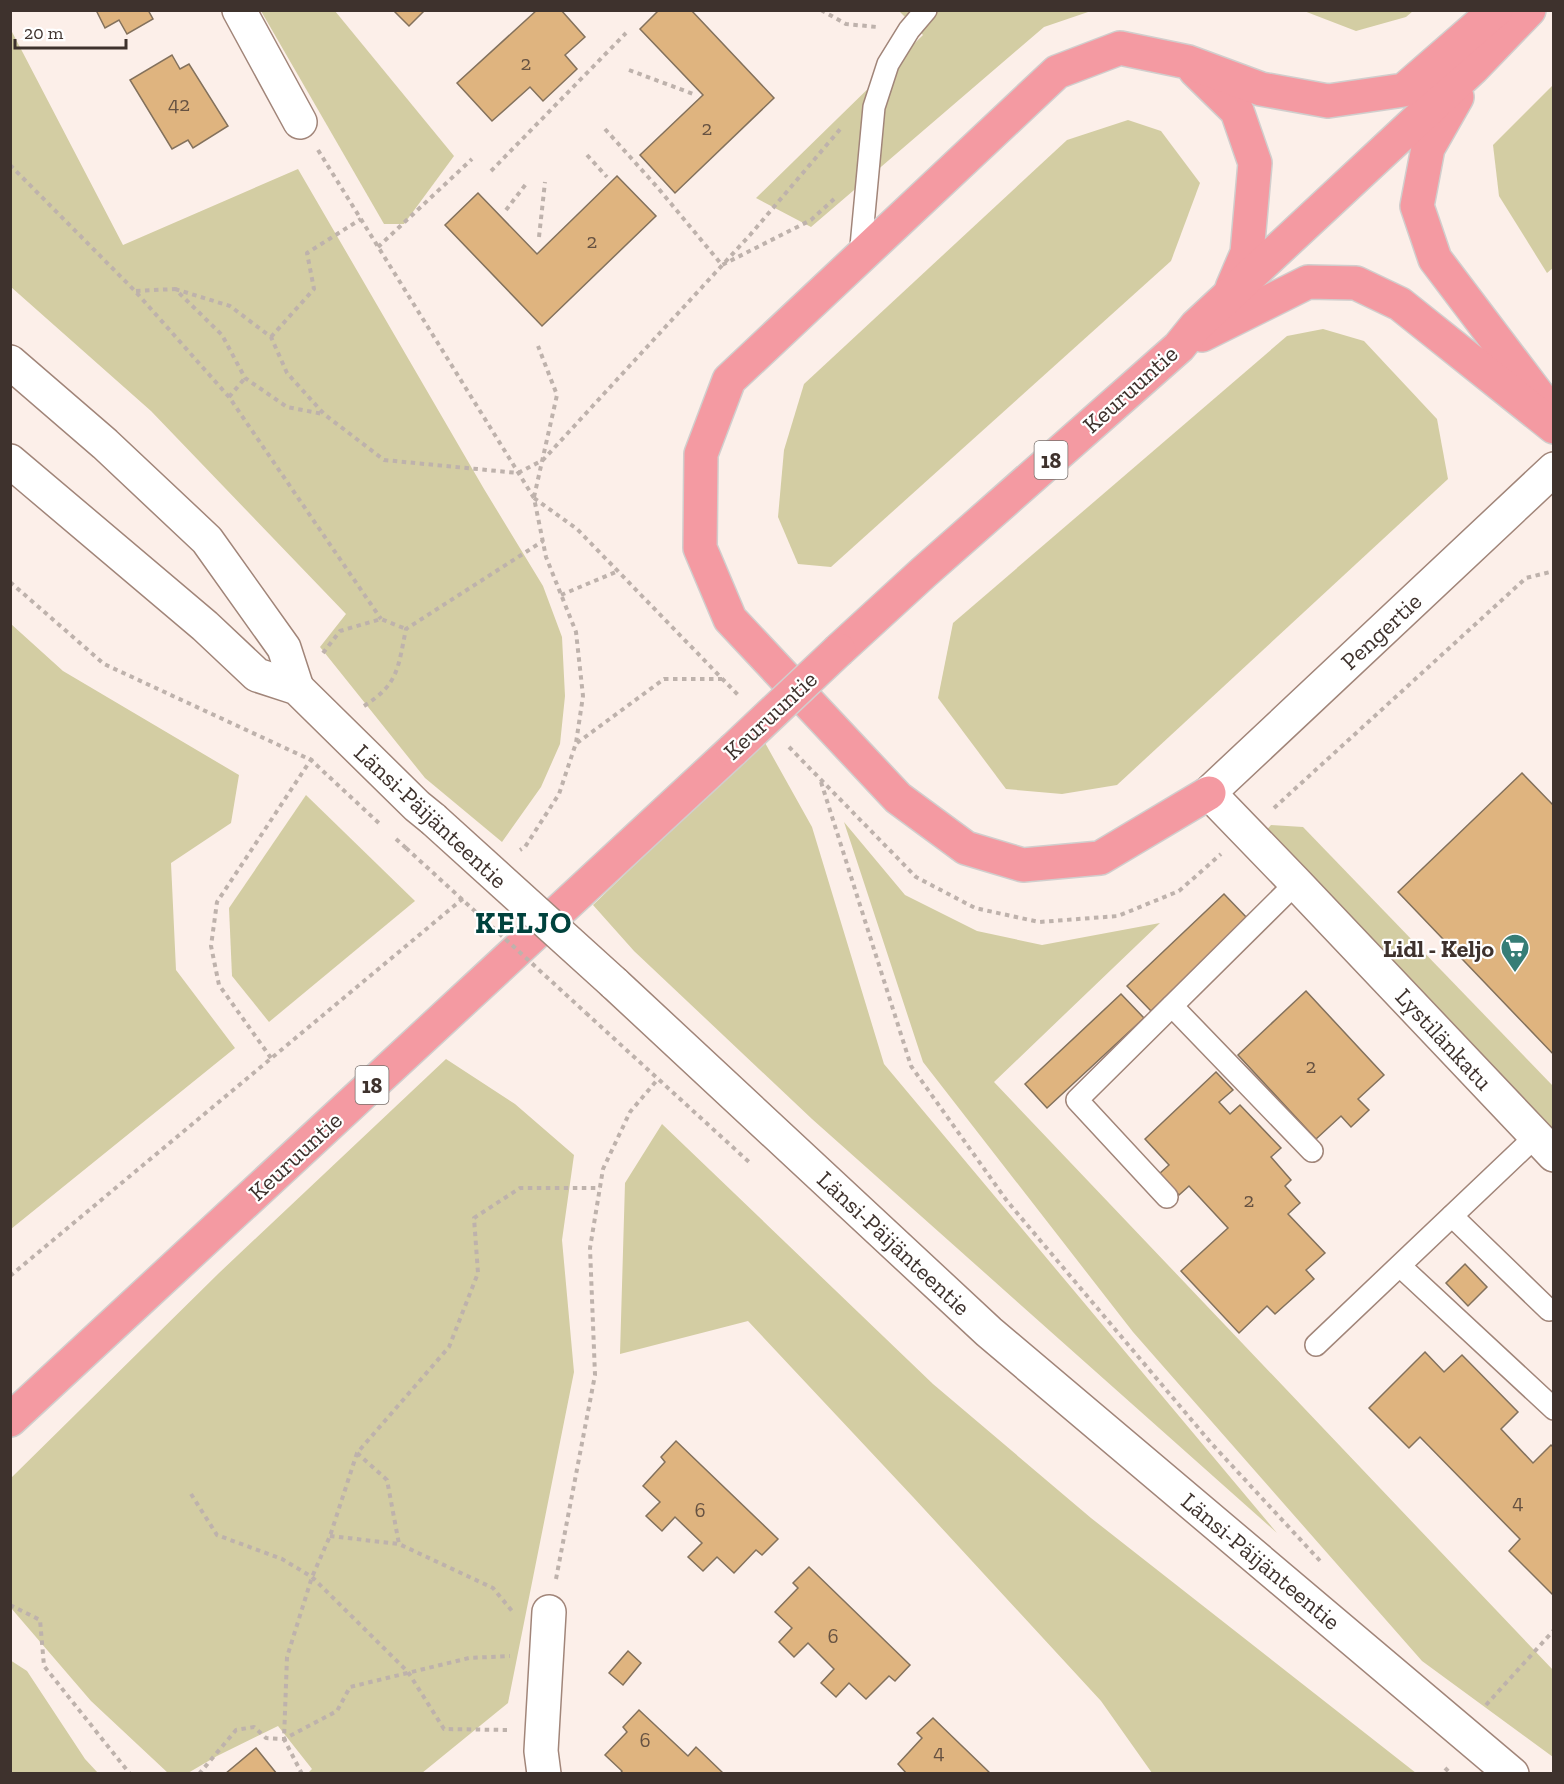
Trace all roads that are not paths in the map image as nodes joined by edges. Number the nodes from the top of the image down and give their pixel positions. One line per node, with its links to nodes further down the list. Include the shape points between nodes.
1 (239, 10): 7 (main road)
2 (926, 10): 8 (lane, via 888,64 874,107)
3 (1496, 10): 5 (highway, via 1404,90 1328,101 1261,89)
4 (1529, 10): 6 (highway, Keuruuntie / 18)
5 (1188, 62): 8 (highway, via 1120,48 1057,72); 9 (highway, via 1237,111 1255,163 1247,253)
6 (1473, 68): 9 (highway, Keuruuntie / 18); 12 (highway, via 1428,148 1417,206 1435,259)
7 (300, 122)
8 (860, 257): 17 (highway, via 729,380 701,454 700,548 730,619 898,798 966,848 1023,865 1100,858)
9 (1228, 297): 10 (highway, Keuruuntie / 18)
10 (1179, 347): 13 (highway, via 1308,282 1356,284 1400,304); 28 (highway, Keuruuntie / 18, bridge, via 839,650)
11 (10, 362): 16 (main road, Länsi-Päijänteentie, via 207,540 284,648)
12 (1554, 415)
13 (1554, 427)
14 (10, 461): 16 (main road, Länsi-Päijänteentie, via 257,675)
15 (1554, 469): 17 (main road, Pengertie)
16 (297, 688): 31 (main road, Länsi-Päijänteentie, bridge, via 417,806 989,1332)
17 (1209, 793): 18 (main road, Lystilänkatu)
18 (1296, 883): 19 (lane); 20 (main road, Lystilänkatu)
19 (1172, 1006): 21 (lane); 22 (lane, via 1077,1100)
20 (1545, 1145): 23 (lane)
21 (1312, 1151)
22 (1167, 1197)
23 (1452, 1215): 24 (lane); 25 (lane)
24 (1400, 1266): 26 (lane); 27 (lane)
25 (1549, 1310)
26 (1316, 1346)
27 (1554, 1409)
28 (10, 1420)
29 (549, 1612): 30 (main road)
30 (542, 1762)
31 (1512, 1773)

